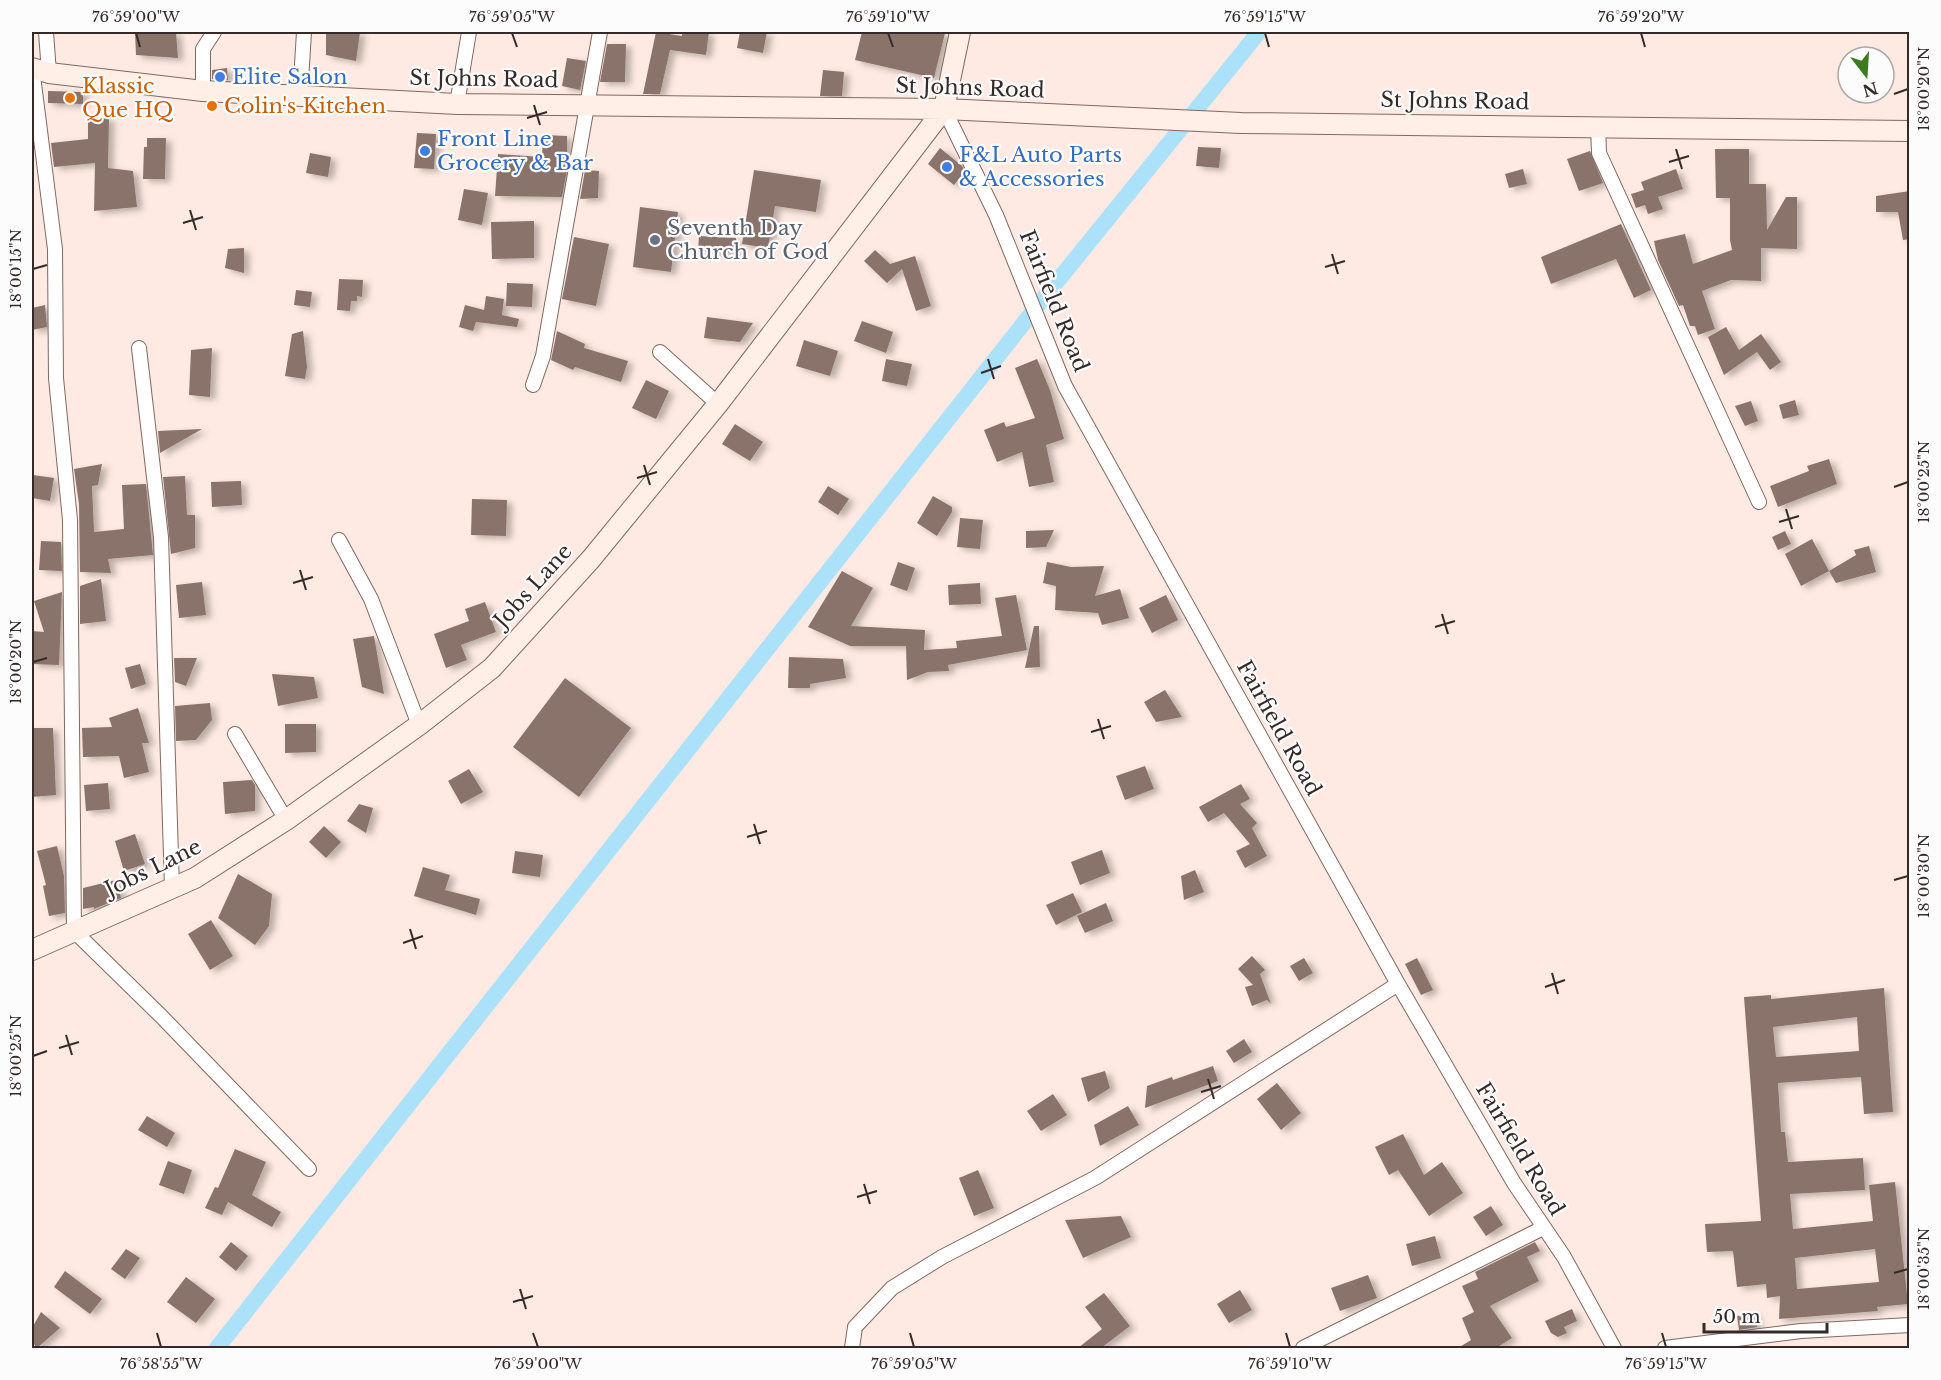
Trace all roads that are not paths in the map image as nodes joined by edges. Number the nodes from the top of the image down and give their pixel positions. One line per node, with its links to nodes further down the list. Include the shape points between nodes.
1 (46, 32): 7 (street)
2 (214, 32): 8 (street, via 203,49)
3 (304, 32): 9 (street)
4 (469, 32): 10 (street)
5 (600, 32): 11 (street)
6 (960, 32): 12 (main road)
7 (38, 70): 8 (main road, St Johns Road); 25 (street, via 55,249 56,378 70,520)
8 (203, 92): 9 (main road, St Johns Road)
9 (300, 97): 10 (main road, St Johns Road)
10 (457, 104): 11 (main road, St Johns Road)
11 (587, 105): 12 (main road, St Johns Road); 17 (street, via 543,356)
12 (944, 109): 13 (main road, St Johns Road, via 1241,123); 18 (main road, Jobs Lane); 27 (street, Fairfield Road, via 996,214 1065,386)
13 (1598, 126): 14 (main road, St Johns Road); 19 (street, via 1599,153)
14 (1910, 130)
15 (140, 348): 24 (street, via 161,537)
16 (660, 352): 18 (street)
17 (533, 385)
18 (718, 404): 21 (main road, Jobs Lane, via 591,559 492,668)
19 (1759, 502)
20 (339, 540): 21 (street, via 371,599)
21 (419, 725): 23 (main road, Jobs Lane)
22 (236, 734): 23 (street)
23 (286, 820): 24 (main road, Jobs Lane, via 195,878)
24 (172, 888): 25 (main road, Jobs Lane)
25 (74, 931): 26 (main road, Jobs Lane); 28 (street)
26 (32, 950)
27 (1398, 984): 29 (street, Fairfield Road); 31 (street, via 1095,1178 942,1257 892,1288 855,1327)
28 (309, 1170)
29 (1543, 1228): 32 (street); 33 (street, Fairfield Road, via 1564,1257)
30 (1910, 1325): 34 (street, via 1801,1331)
31 (852, 1348)
32 (1303, 1348)
33 (1614, 1348)
34 (1665, 1348)

